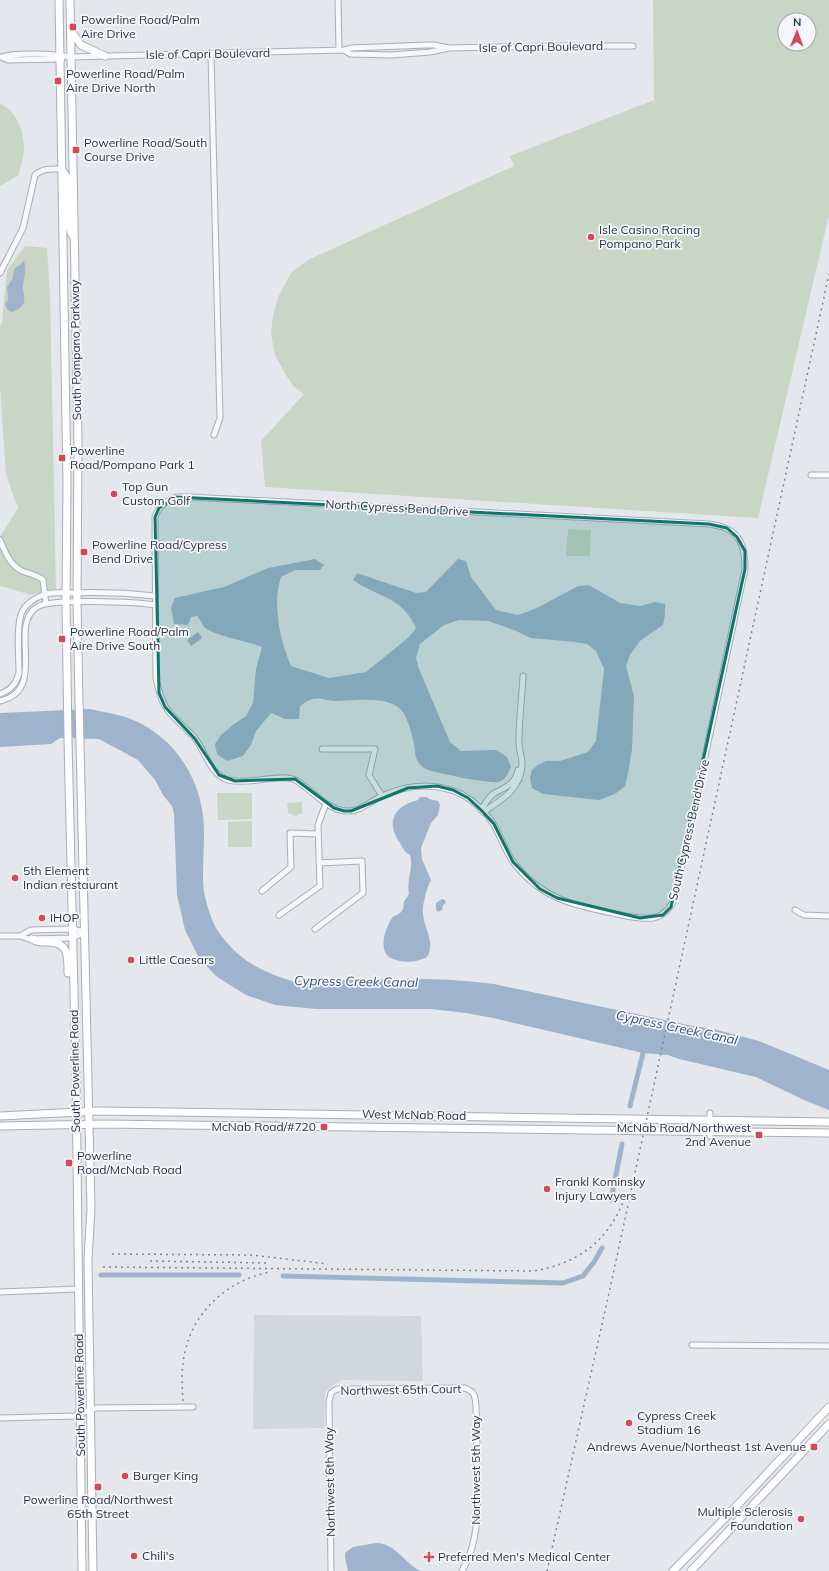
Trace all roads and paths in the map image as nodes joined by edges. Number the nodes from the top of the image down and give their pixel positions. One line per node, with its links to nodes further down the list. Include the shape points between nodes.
1 (59, 0): 11 (main road, South Pompano Parkway)
2 (70, 0): 4 (main road, South Pompano Parkway)
3 (338, 0): 7 (street)
4 (71, 31): 9 (main road, via 81,45); 12 (main road, South Pompano Parkway)
5 (633, 46): 6 (street, Isle of Capri Boulevard)
6 (449, 48): 7 (street, Isle of Capri Boulevard, via 434,45); 7 (street, Isle of Capri Boulevard, via 391,55 350,54)
7 (342, 50): 8 (street, Isle of Capri Boulevard)
8 (211, 54): 9 (street, Isle of Capri Boulevard); 16 (street, via 220,418)
9 (105, 56): 12 (street, Isle of Capri Boulevard)
10 (1, 57): 11 (street, Isle of Capri Boulevard, via 8,60)
11 (60, 57): 12 (street, Isle of Capri Boulevard); 13 (main road, South Pompano Parkway)
12 (71, 57): 14 (main road, South Pompano Parkway)
13 (61, 169): 14 (main road, via 68,181 69,227); 15 (street, via 47,169 35,175 23,228); 17 (main road, South Pompano Parkway)
14 (74, 238): 18 (main road, South Pompano Parkway)
15 (0, 273)
16 (214, 435)
17 (66, 443): 18 (street); 23 (main road, South Pompano Parkway)
18 (78, 443): 24 (main road, South Pompano Parkway)
19 (811, 475): 20 (street)
20 (829, 475)
21 (726, 528): 26 (street, North Cypress Bend Drive, via 710,524 176,497 159,508 155,517); 38 (street, South Cypress Bend Drive, via 737,537 745,551 745,569 677,890 671,907 663,915 640,918 580,906 557,898 540,889 513,862 494,824)
22 (0, 540): 25 (street, via 12,564 43,580)
23 (66, 593): 24 (street); 25 (street); 28 (main road, South Pompano Parkway)
24 (77, 593): 26 (street); 27 (main road, South Pompano Parkway)
25 (46, 594): 29 (street); 31 (street, via 26,605 22,612 19,620 17,681 8,691)
26 (155, 596): 30 (street, North Cypress Bend Drive)
27 (77, 602): 28 (street); 30 (street); 34 (main road, South Pompano Parkway)
28 (66, 603): 29 (street); 33 (main road, South Pompano Parkway)
29 (46, 604): 32 (street, via 37,607 26,622 23,684 15,695)
30 (155, 605): 37 (street, South Cypress Bend Drive, via 156,678 159,693 165,707 195,738 214,770 226,779 236,781 295,779)
31 (0, 694)
32 (0, 701)
33 (68, 740): 45 (main road, South Powerline Road)
34 (79, 740): 47 (main road, South Powerline Road)
35 (322, 749): 36 (street, via 375,749 369,775)
36 (382, 796): 37 (street, South Cypress Bend Drive, via 351,811 334,808); 38 (street, South Cypress Bend Drive, via 408,788 437,786 453,790 468,798)
37 (326, 803): 39 (street)
38 (482, 811): 38 (street, via 493,795 512,784 518,773 516,734 522,676 520,778 504,798)
39 (317, 834): 40 (street); 41 (street, via 290,833 291,867)
40 (319, 863): 43 (street, via 320,886); 46 (street, via 362,861 363,893)
41 (262, 891)
42 (795, 910): 44 (street, via 804,915)
43 (279, 915)
44 (829, 916)
45 (73, 929): 47 (street); 49 (street, via 31,930); 50 (main road, South Powerline Road)
46 (315, 929)
47 (84, 932): 50 (street); 53 (main road, South Powerline Road)
48 (0, 936): 49 (street)
49 (20, 936): 51 (street)
50 (73, 938): 51 (street); 52 (main road, South Powerline Road)
51 (32, 939): 52 (main road, via 36,942 54,942 64,948 68,957 69,991)
52 (74, 1000): 54 (main road, South Powerline Road)
53 (89, 1111): 54 (main road, West McNab Road); 57 (main road, West McNab Road); 60 (main road, South Powerline Road)
54 (76, 1112): 55 (main road, West McNab Road); 59 (main road, South Powerline Road)
55 (0, 1116)
56 (710, 1116): 57 (main road, West McNab Road); 58 (main road, West McNab Road); 64 (street)
57 (605, 1118): 62 (main road)
58 (829, 1122)
59 (76, 1124): 60 (main road, West McNab Road); 61 (main road, West McNab Road); 65 (main road, South Powerline Road)
60 (89, 1124): 62 (main road, West McNab Road); 73 (main road, South Powerline Road)
61 (0, 1126)
62 (605, 1129): 64 (main road, West McNab Road)
63 (829, 1132): 64 (main road, West McNab Road)
64 (710, 1133)
65 (78, 1289): 66 (street); 74 (main road, South Powerline Road)
66 (0, 1292)
67 (692, 1345): 68 (street)
68 (829, 1346)
69 (471, 1390): 70 (street, Northwest 65th Court, via 337,1389); 80 (street, Northwest 5th Way, via 476,1406 478,1517 471,1550)
70 (331, 1393): 79 (street, Northwest 6th Way)
71 (193, 1407): 73 (street)
72 (829, 1407): 81 (main road)
73 (91, 1410): 74 (street); 78 (main road, South Powerline Road)
74 (80, 1414): 75 (street); 77 (main road, South Powerline Road)
75 (0, 1418)
76 (829, 1424): 82 (main road)
77 (82, 1571)
78 (93, 1571)
79 (331, 1571)
80 (462, 1571)
81 (673, 1571)
82 (691, 1571)

